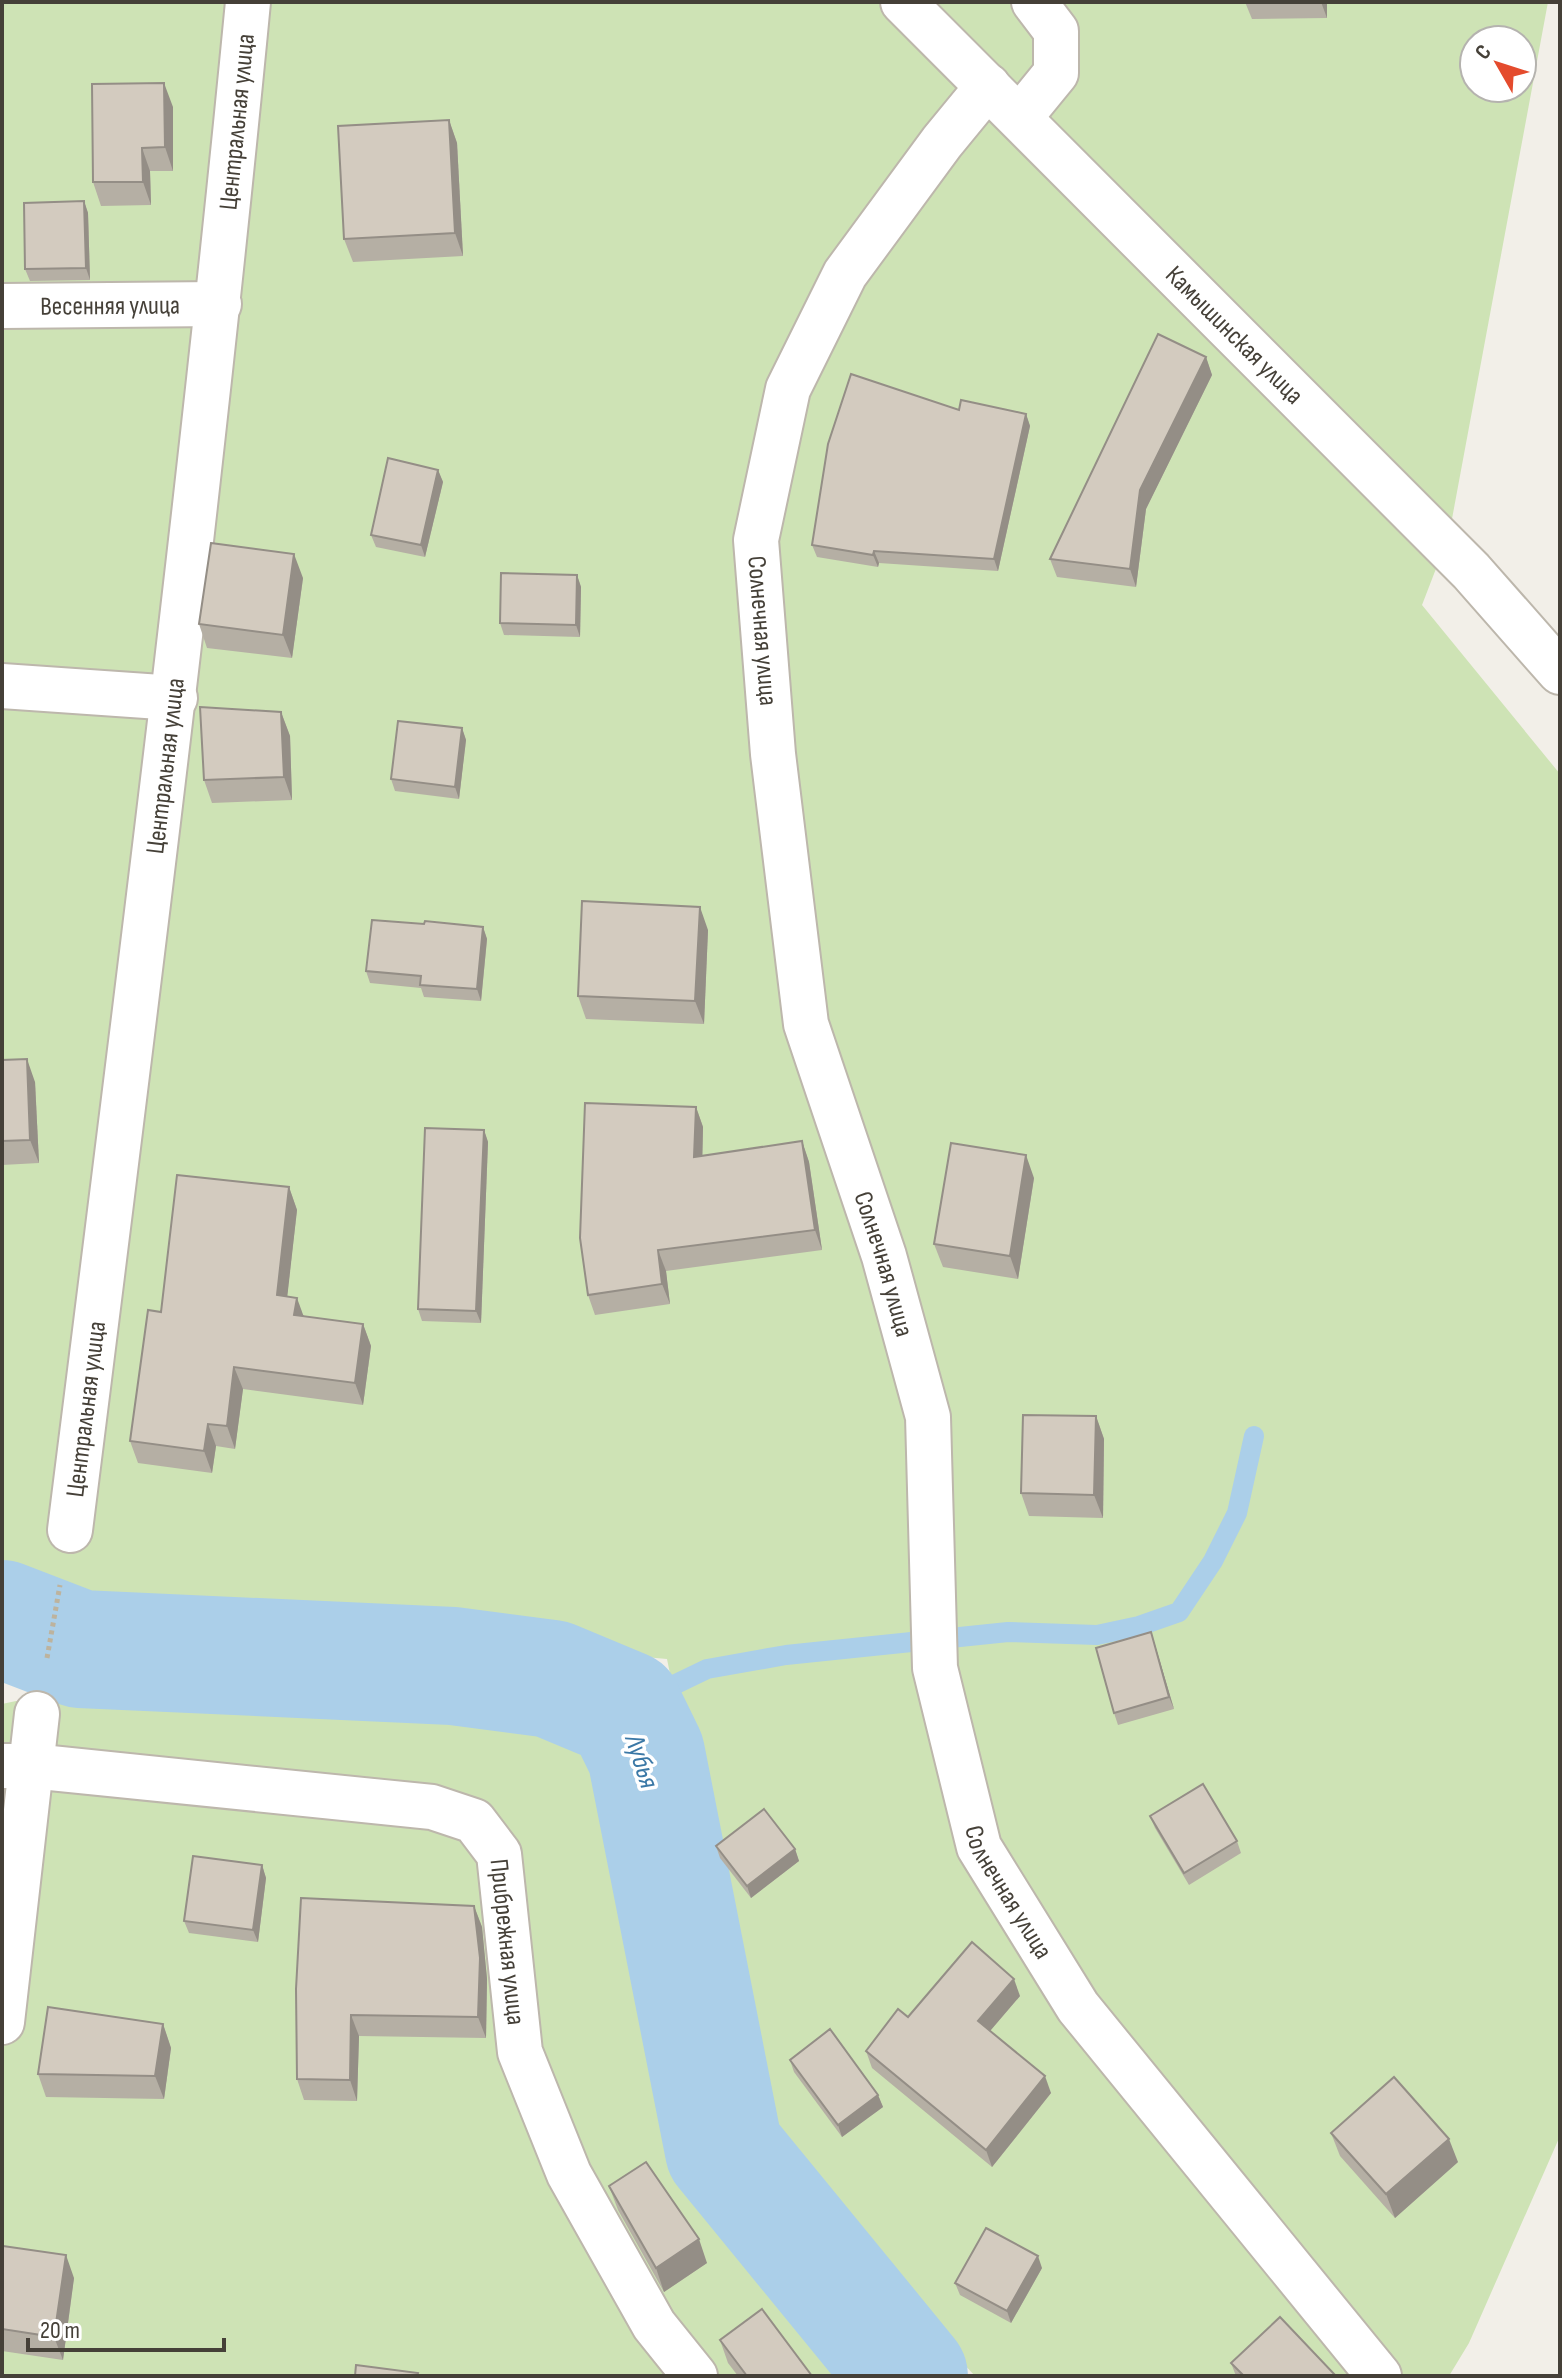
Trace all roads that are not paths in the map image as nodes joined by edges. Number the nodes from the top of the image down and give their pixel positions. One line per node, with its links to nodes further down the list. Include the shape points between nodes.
1 (248, 2): 6 (street, Центральная улица)
2 (903, 2): 4 (street, Камышинская улица)
3 (1034, 2): 5 (street, via 1056,31 1056,73)
4 (988, 86): 5 (street, Камышинская улица); 16 (street, Солнечная улица, via 845,274 788,389 756,540 773,754 806,1024 884,1256 928,1417 935,1668 979,1847 1078,2007)
5 (1020, 117): 8 (street, Камышинская улица, via 1471,571)
6 (219, 304): 7 (street, Весенняя улица); 10 (street, Центральная улица)
7 (2, 306)
8 (1560, 672)
9 (2, 686): 10 (street)
10 (175, 698): 11 (street, Центральная улица)
11 (70, 1530)
12 (37, 1714): 13 (street)
13 (17, 1766): 14 (street); 15 (street, Прибрежная улица, via 432,1807 474,1821 499,1854 520,2052 569,2174 654,2325)
14 (2, 2022)
15 (695, 2376)
16 (1379, 2376)

